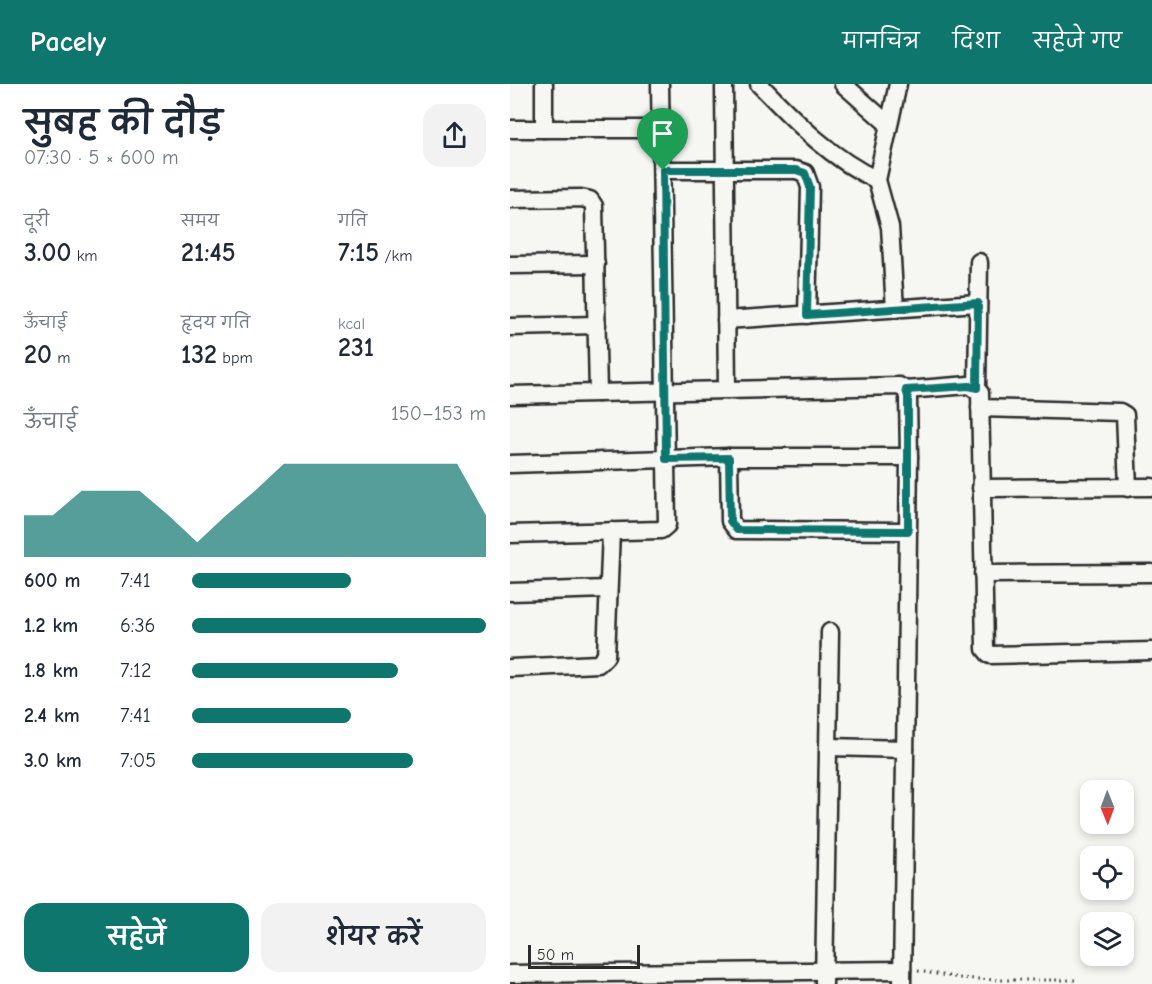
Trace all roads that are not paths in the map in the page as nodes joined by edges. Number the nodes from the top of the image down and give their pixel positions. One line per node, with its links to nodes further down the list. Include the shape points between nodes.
1 (544, 84): 9 (street)
2 (660, 84): 10 (street)
3 (759, 84): 13 (street, via 841,160)
4 (843, 84): 7 (street)
5 (897, 84): 7 (street)
6 (724, 87): 12 (street)
7 (888, 124): 13 (street)
8 (510, 129): 9 (street)
9 (544, 129): 10 (street)
10 (662, 129): 11 (street)
11 (663, 170): 12 (street); 27 (street)
12 (725, 170): 20 (street, via 796,170 809,177); 21 (street)
13 (877, 180): 19 (street, via 890,228)
14 (510, 199): 16 (street, via 590,200 596,216)
15 (979, 262): 18 (street)
16 (596, 264): 17 (street); 22 (street)
17 (510, 265)
18 (978, 303): 19 (street); 24 (street)
19 (895, 309): 20 (street)
20 (807, 315): 21 (street)
21 (726, 320): 25 (street)
22 (597, 325): 23 (street); 28 (street)
23 (510, 327)
24 (977, 388): 26 (street); 30 (street)
25 (727, 390): 26 (street, via 899,386); 27 (street)
26 (906, 390): 31 (street)
27 (667, 391): 28 (street); 33 (street)
28 (598, 393): 29 (street)
29 (510, 395)
30 (980, 408): 35 (street); 36 (street, via 1120,412 1125,415)
31 (909, 457): 32 (street); 39 (street)
32 (729, 458): 33 (street); 39 (street, via 730,521 737,530)
33 (666, 459): 34 (street); 38 (street, via 667,525 661,530)
34 (510, 464)
35 (981, 488): 36 (street); 42 (street)
36 (1128, 488): 37 (street)
37 (1152, 488)
38 (611, 531): 40 (street); 43 (street)
39 (908, 531): 49 (street)
40 (510, 534)
41 (1152, 573): 42 (street)
42 (983, 574): 46 (street, via 985,649 990,655)
43 (608, 589): 44 (street); 47 (street, via 606,657 602,661)
44 (510, 592)
45 (830, 632): 48 (street)
46 (1152, 651)
47 (510, 668)
48 (830, 747): 49 (street); 52 (street)
49 (905, 749): 51 (street)
50 (510, 974): 52 (street)
51 (902, 977): 52 (street)
52 (824, 978)

